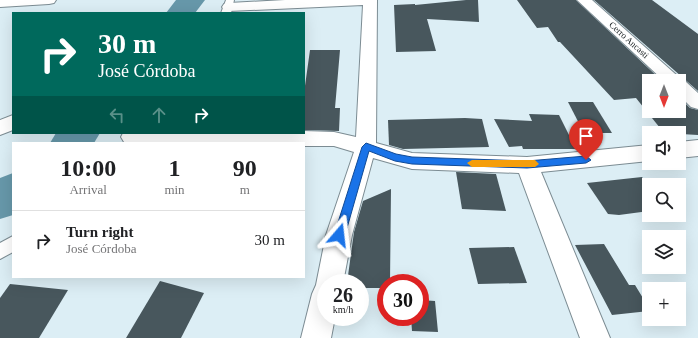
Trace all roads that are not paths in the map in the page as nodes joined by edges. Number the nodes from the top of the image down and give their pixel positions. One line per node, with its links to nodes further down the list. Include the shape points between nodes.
1 (49, 0): 4 (street)
2 (370, 0): 5 (street); 12 (street)
3 (584, 0): 6 (street, Cerro Ancasti)
4 (0, 3)
5 (228, 7)
6 (666, 74)
7 (686, 92): 8 (street)
8 (698, 102)
9 (12, 122): 10 (street)
10 (0, 128)
11 (129, 138): 12 (street, via 334,139)
12 (366, 147): 16 (street, via 412,161); 19 (street, via 339,235)
13 (698, 148): 14 (street)
14 (686, 149)
15 (642, 154): 16 (street)
16 (527, 165): 22 (street)
17 (12, 244): 18 (lane)
18 (0, 252)
19 (330, 274)
20 (319, 326): 21 (street)
21 (316, 338)
22 (595, 338)

